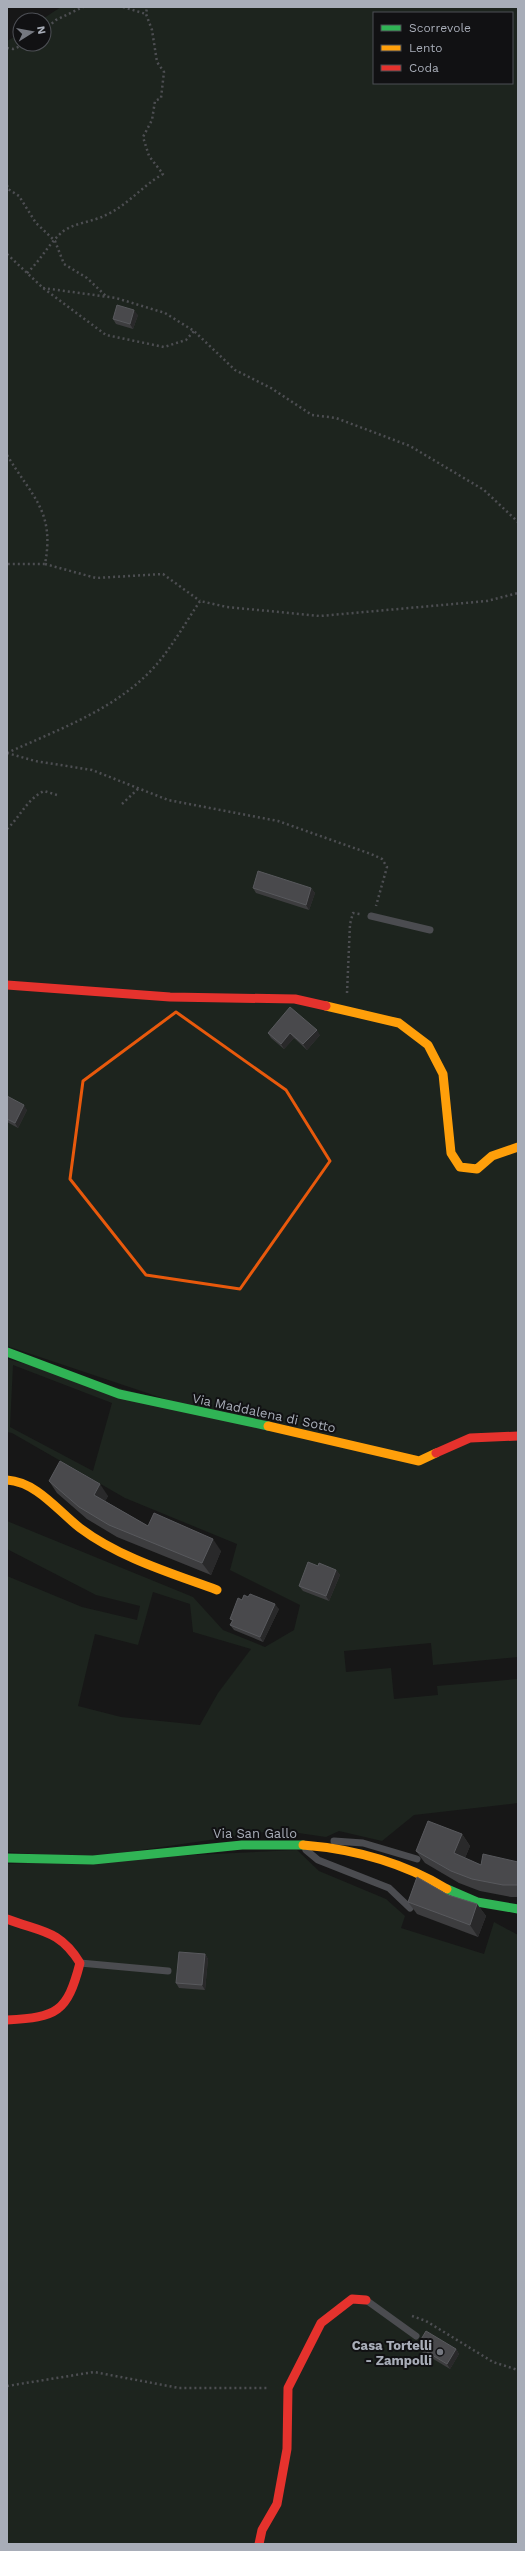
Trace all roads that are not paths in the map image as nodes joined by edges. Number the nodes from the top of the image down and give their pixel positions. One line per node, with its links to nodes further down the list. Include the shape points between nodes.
1 (371, 916): 2 (lane)
2 (430, 930)
3 (7, 985): 4 (street, via 170,997 295,999 399,1023 428,1046 443,1074 451,1153 460,1167 477,1168 492,1156)
4 (518, 1147)
5 (7, 1352): 6 (street, Via Maddalena di Sotto, via 119,1394 419,1461 470,1438)
6 (518, 1436)
7 (7, 1480): 8 (street, via 13,1479 40,1495 100,1542)
8 (216, 1590)
9 (300, 1845): 10 (street, Via San Gallo); 11 (street, Via San Gallo, via 279,1843 205,1846 121,1858); 13 (lane, via 318,1860 389,1888)
10 (316, 1847): 12 (lane, via 338,1840 386,1848); 14 (street, Via San Gallo, via 364,1856 425,1876 456,1894 492,1905)
11 (7, 1858)
12 (417, 1859)
13 (410, 1908)
14 (518, 1909)
15 (7, 1919): 16 (street, via 50,1932 72,1950)
16 (80, 1963): 17 (lane); 18 (street, via 68,2001 50,2015)
17 (168, 1971)
18 (7, 2020)
19 (366, 2300): 20 (lane); 21 (street, via 352,2299 321,2323 288,2388 287,2449 277,2504 262,2530)
20 (416, 2336)
21 (259, 2544)

